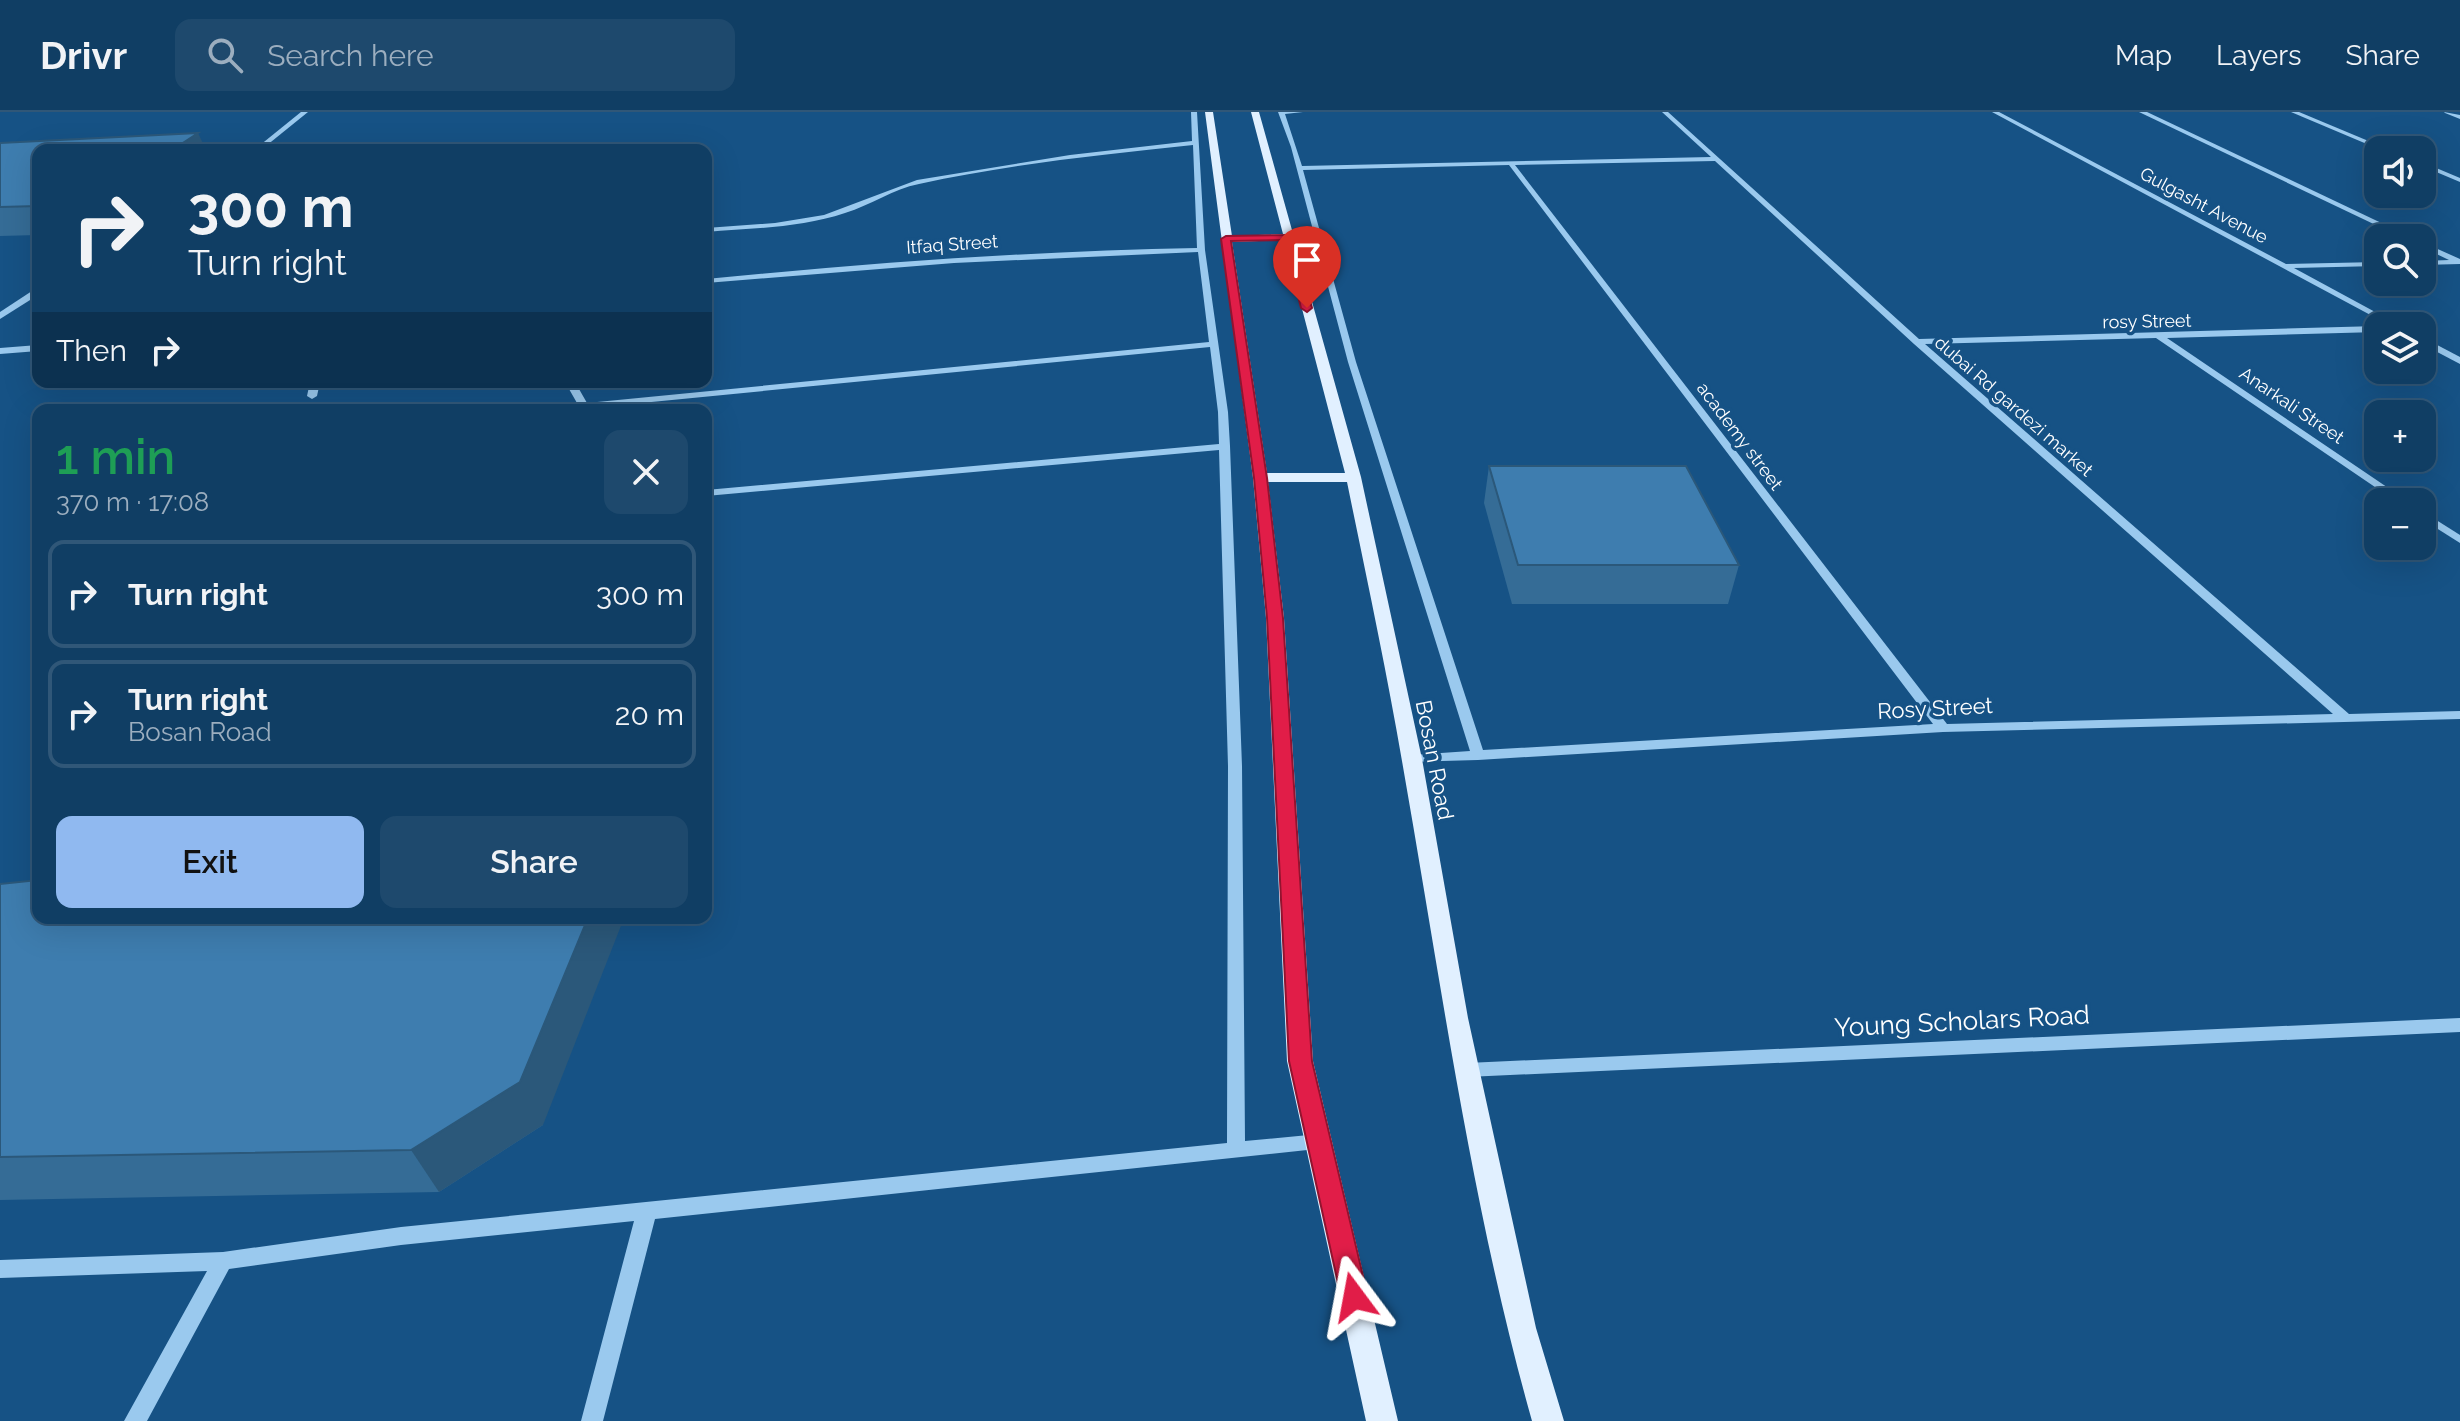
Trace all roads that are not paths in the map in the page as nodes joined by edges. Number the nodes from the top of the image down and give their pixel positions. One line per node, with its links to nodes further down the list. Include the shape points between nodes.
1 (305, 112): 15 (street)
2 (1194, 112): 14 (street)
3 (1209, 112): 24 (main road)
4 (1255, 112): 23 (main road, Bosan Road)
5 (1281, 112): 6 (street); 18 (street)
6 (1300, 112)
7 (1665, 112): 16 (street, dubai Rd gardezi market)
8 (1995, 112): 30 (street, Gulgasht Avenue)
9 (2142, 112): 21 (street)
10 (2294, 112): 13 (street)
11 (2447, 112): 12 (street)
12 (2460, 117)
13 (2364, 141)
14 (1194, 143): 22 (street, via 927,181 807,220); 25 (street)
15 (265, 144)
16 (1714, 159): 17 (street); 37 (street, dubai Rd gardezi market)
17 (1511, 164): 18 (street); 55 (street, academy street)
18 (1299, 168): 56 (street, via 1352,362)
19 (2436, 170): 20 (street)
20 (2460, 180)
21 (2379, 224)
22 (712, 229)
23 (1288, 237): 24 (main road); 47 (main road, Bosan Road)
24 (1226, 239): 48 (main road)
25 (1201, 250): 31 (street, Itfaq Street, via 1024,255); 38 (street)
26 (2436, 251): 27 (street)
27 (2460, 262): 28 (street)
28 (2436, 263)
29 (2364, 264): 30 (street)
30 (2284, 266): 33 (street, Gulgasht Avenue)
31 (712, 280)
32 (32, 295): 34 (street)
33 (2371, 312)
34 (0, 316)
35 (2364, 330): 36 (street, rosy Street)
36 (2159, 337): 37 (street, rosy Street); 49 (street, Anarkali Street)
37 (1917, 342): 54 (street, dubai Rd gardezi market)
38 (1214, 344): 45 (street); 46 (street)
39 (32, 348): 41 (street)
40 (2436, 348): 42 (street)
41 (0, 351)
42 (2460, 361)
43 (314, 388): 44 (street)
44 (312, 396)
45 (623, 404)
46 (1225, 446): 50 (street); 61 (street, via 1235,766)
47 (1354, 477): 48 (main road); 57 (main road, Bosan Road)
48 (1260, 478): 60 (main road, via 1275,618 1300,1061)
49 (2383, 488)
50 (712, 492)
51 (2436, 524): 52 (street)
52 (2460, 540)
53 (2460, 715): 54 (street, Rosy Street)
54 (2346, 718): 55 (street, Rosy Street)
55 (1943, 728): 56 (street, Rosy Street)
56 (1478, 756): 57 (street, Rosy Street)
57 (1412, 759): 59 (main road, Bosan Road)
58 (2460, 1025): 59 (street, Young Scholars Road)
59 (1467, 1070): 68 (main road, Bosan Road, via 1521,1328)
60 (1319, 1142): 61 (street); 67 (main road)
61 (1236, 1149): 62 (street)
62 (647, 1210): 63 (street); 66 (street)
63 (223, 1261): 64 (street); 65 (street)
64 (0, 1269)
65 (135, 1421)
66 (592, 1421)
67 (1382, 1421)
68 (1548, 1421)

